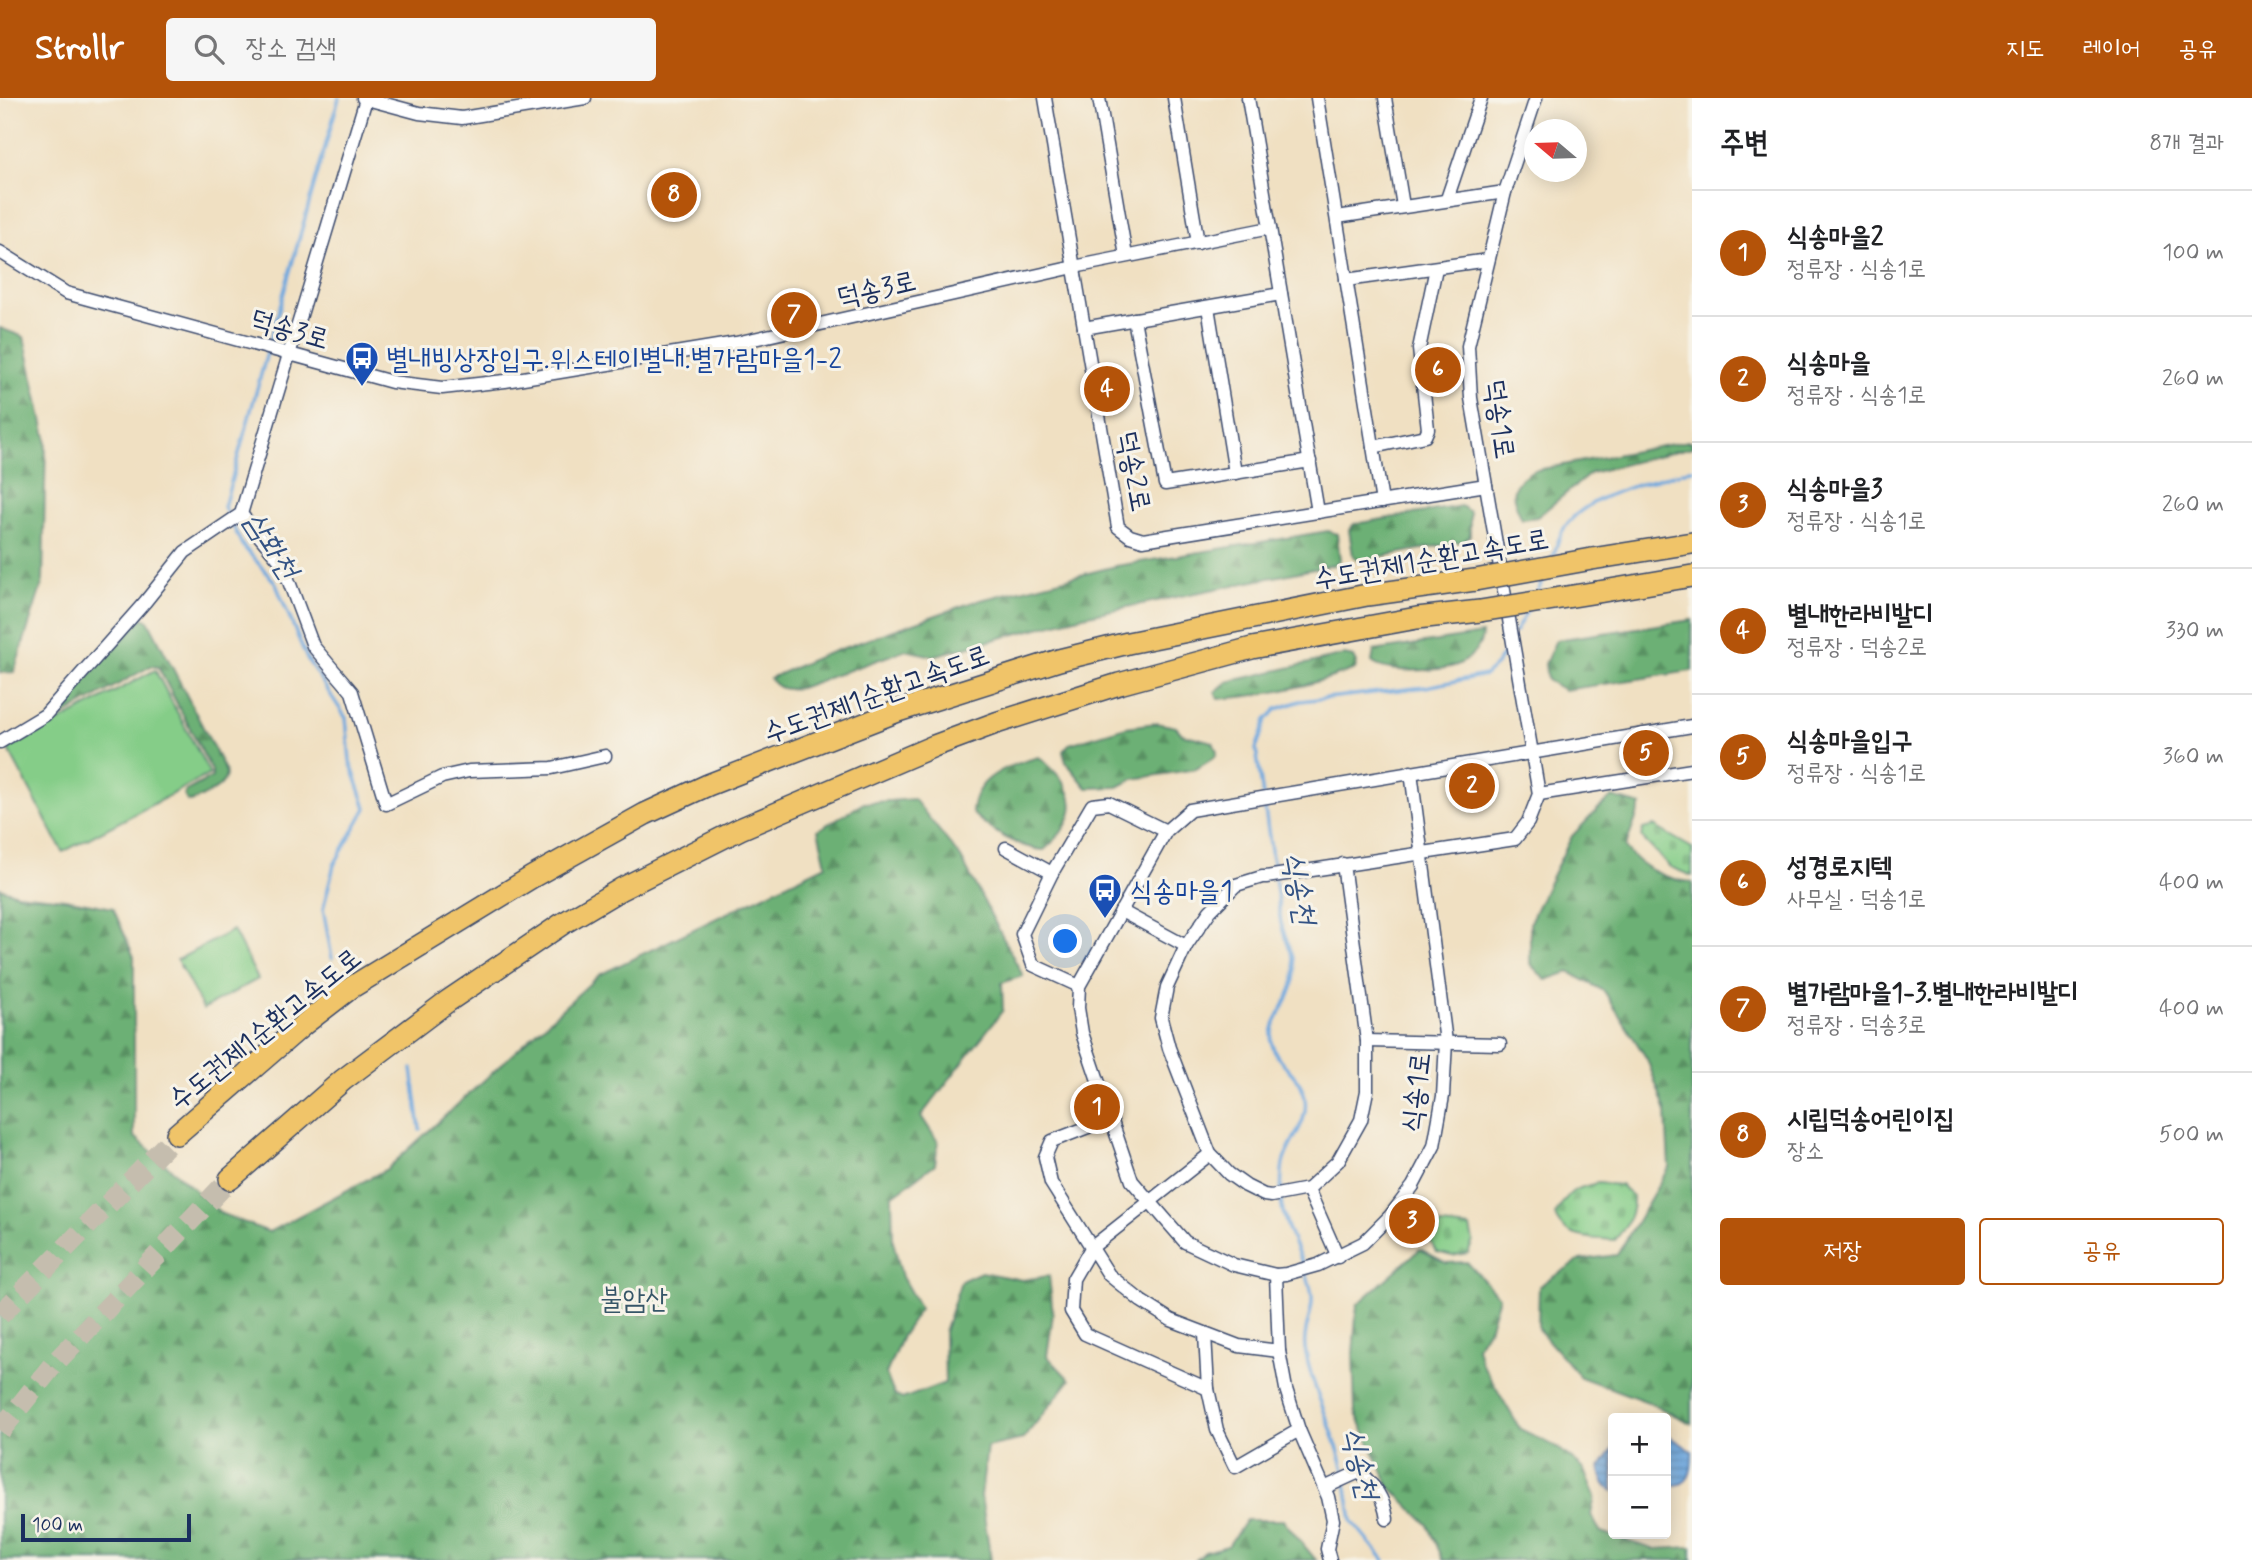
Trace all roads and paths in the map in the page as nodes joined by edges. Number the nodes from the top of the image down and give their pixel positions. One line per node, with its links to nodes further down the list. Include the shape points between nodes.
1 (585, 98): 10 (street, via 463,118)
2 (1045, 98): 20 (street, 덕송2로)
3 (1099, 98): 18 (street)
4 (1174, 98): 16 (street)
5 (1248, 98): 15 (street)
6 (1317, 98): 14 (street)
7 (1385, 98): 13 (street)
8 (1481, 98): 12 (street)
9 (1536, 98): 11 (street, 덕송1로)
10 (364, 99): 27 (street)
11 (1505, 192): 12 (street); 19 (street, 덕송1로)
12 (1447, 199): 13 (street)
13 (1403, 206): 14 (street)
14 (1337, 217): 22 (street)
15 (1270, 228): 16 (street, 덕송3로); 23 (street)
16 (1198, 243): 18 (street, 덕송3로)
17 (0, 253): 27 (street, 덕송3로, via 66,293)
18 (1126, 256): 20 (street, 덕송3로)
19 (1488, 260): 21 (street); 31 (street, 덕송1로, via 1468,346 1471,398)
20 (1074, 267): 26 (street, 덕송2로); 27 (street, 덕송3로, via 736,344 505,381 442,387 392,382)
21 (1436, 268): 22 (street); 28 (street, via 1419,349 1428,429 1425,436)
22 (1346, 280): 28 (street)
23 (1281, 294): 24 (street); 29 (street)
24 (1208, 307): 25 (street); 30 (street)
25 (1134, 319): 26 (street); 30 (street, via 1165,484)
26 (1084, 328): 33 (street, 덕송2로, via 1118,527 1143,540)
27 (282, 351): 34 (street)
28 (1373, 447): 32 (street)
29 (1310, 461): 30 (street); 33 (street)
30 (1235, 473)
31 (1486, 485): 32 (street, 덕송2로); 43 (street, 덕송1로)
32 (1382, 502): 33 (street, 덕송2로)
33 (1318, 512)
34 (238, 516): 42 (street, via 185,552 44,715); 44 (street, via 282,563 313,646 352,692 386,804 442,777 469,771 552,768)
35 (1692, 527): 37 (highway)
36 (1692, 542): 37 (highway, 수도권제1순환고속도로)
37 (1600, 558): 60 (highway, 수도권제1순환고속도로, bridge, via 1367,595 1059,660 898,711 708,785 532,877 352,987)
38 (1692, 576): 40 (highway, 수도권제1순환고속도로)
39 (1692, 586): 40 (highway)
40 (1605, 591): 62 (highway, 수도권제1순환고속도로, bridge, via 1252,648 1119,684 934,746 740,829 562,924 343,1080)
41 (1692, 726): 43 (street)
42 (0, 742)
43 (1532, 752): 46 (street); 47 (street, 덕송1로)
44 (605, 756)
45 (1692, 770): 47 (street)
46 (1411, 772): 48 (street, via 1190,810); 50 (street, 식송1로)
47 (1539, 794): 50 (street, via 1515,839)
48 (1166, 831): 52 (street, via 1109,803 1092,805); 53 (street)
49 (1006, 848): 52 (street)
50 (1423, 853): 51 (street); 57 (street, 식송1로)
51 (1343, 864): 54 (street, via 1236,885 1210,911); 56 (street)
52 (1052, 873): 55 (street, via 1021,934 1033,965)
53 (1121, 911): 54 (street); 55 (street)
54 (1186, 946): 61 (street, via 1167,987 1161,1018)
55 (1079, 986): 59 (street, 식송1로, via 1082,1033)
56 (1367, 1041): 57 (street); 63 (street, via 1367,1091 1361,1120 1338,1161)
57 (1447, 1042): 58 (street); 66 (street, 식송1로, via 1434,1146 1413,1186 1390,1216 1363,1243)
58 (1500, 1044)
59 (1109, 1119): 64 (street, 식송1로, via 1132,1181); 65 (street, via 1052,1141 1045,1157 1051,1183)
60 (177, 1134)
61 (1210, 1154): 63 (street, via 1229,1174 1264,1195); 64 (street)
62 (230, 1179)
63 (1308, 1189): 66 (street)
64 (1150, 1203): 65 (street); 67 (street, 식송1로, via 1185,1242 1234,1265)
65 (1091, 1248): 68 (street, via 1109,1275 1141,1301); 70 (street, via 1073,1279 1071,1311 1085,1334)
66 (1338, 1257): 67 (street, 식송1로)
67 (1276, 1275): 69 (street)
68 (1205, 1335): 69 (street, via 1239,1346); 70 (street)
69 (1279, 1351): 71 (street)
70 (1208, 1389): 71 (street, via 1217,1430 1235,1467)
71 (1299, 1430): 72 (street)
72 (1328, 1485): 73 (street, via 1359,1472 1385,1502); 74 (street, via 1333,1520 1327,1549)
73 (1387, 1519)
74 (1330, 1560)

